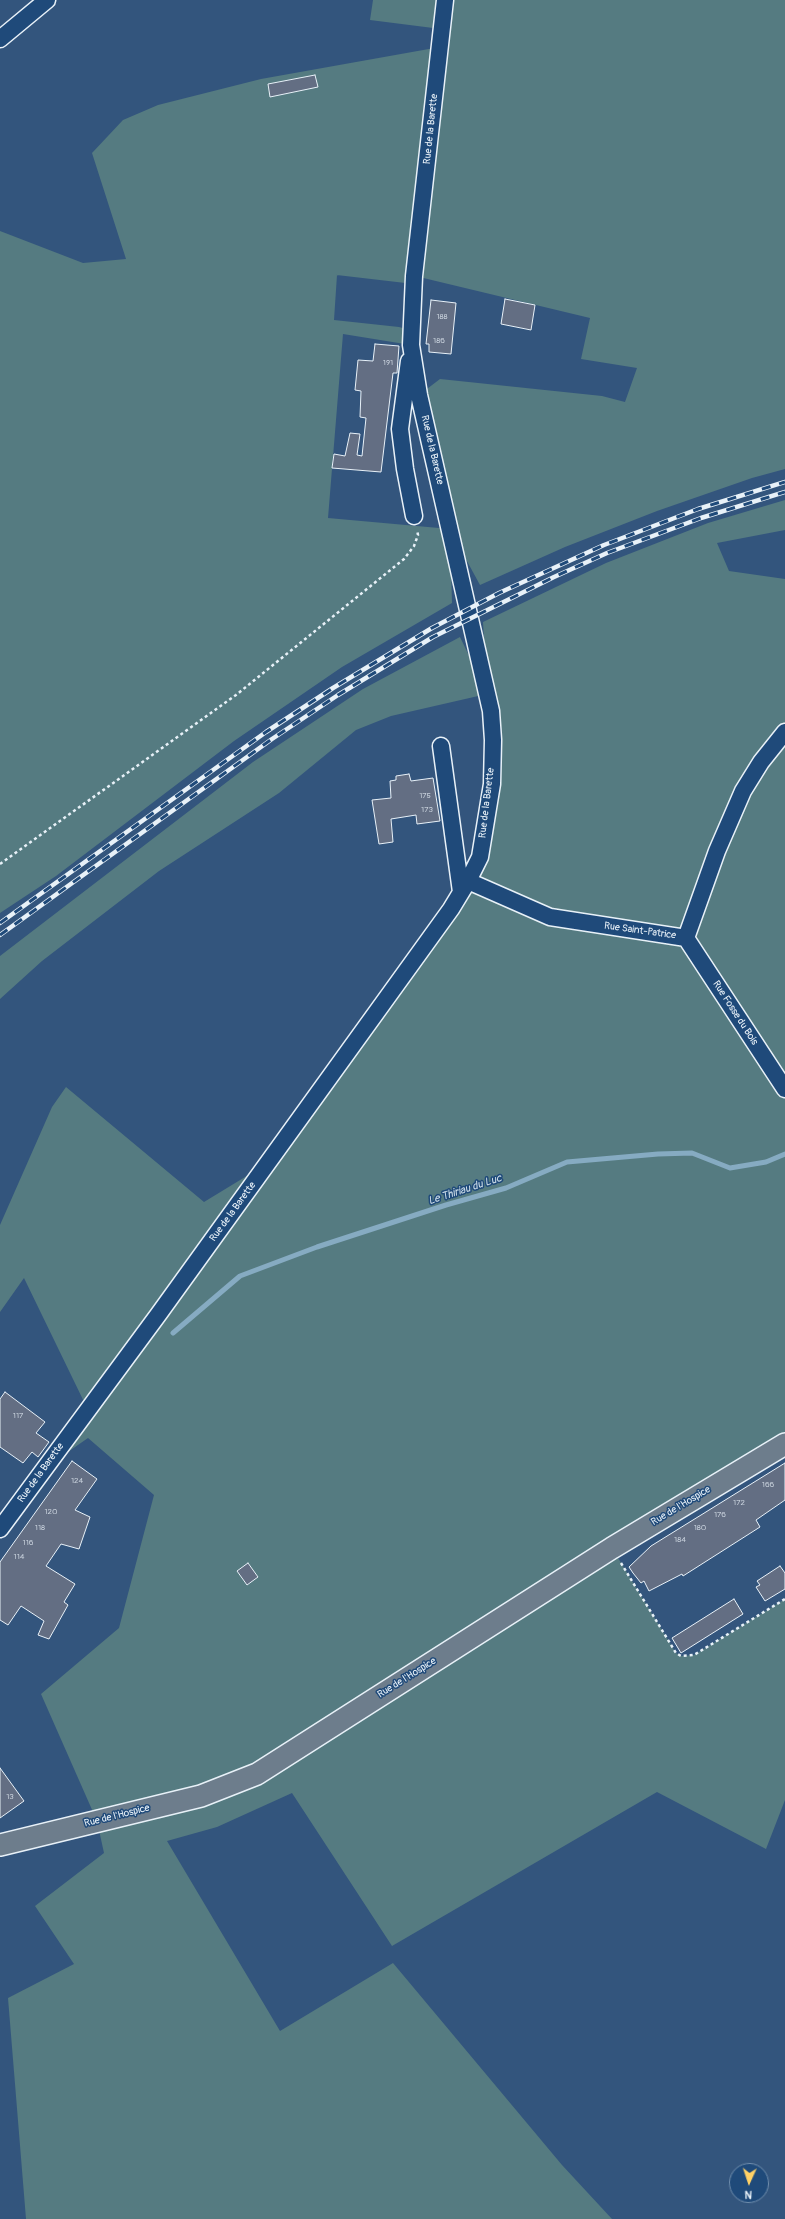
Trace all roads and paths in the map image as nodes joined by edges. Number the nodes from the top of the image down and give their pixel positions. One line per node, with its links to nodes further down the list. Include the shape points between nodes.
1 (47, 0): 3 (street)
2 (445, 0): 4 (street, Rue de la Barette, via 414,276)
3 (0, 39)
4 (411, 346): 5 (street, via 400,430); 9 (street, Rue de la Barette, via 491,711 492,784 480,857)
5 (414, 516): 8 (path, via 418,535 414,546 404,559 236,694)
6 (785, 732): 10 (street, Rue Saint-Patrice, via 761,762 743,791 717,851)
7 (441, 746): 9 (street)
8 (0, 864)
9 (465, 887): 10 (street, Rue Saint-Patrice, via 550,917); 13 (street, Rue de la Barette, via 163,1309)
10 (686, 938): 11 (street, Rue Fosse du Bois)
11 (785, 1089)
12 (785, 1444): 14 (main road, Rue de l'Hospice)
13 (0, 1529)
14 (612, 1548): 15 (path, via 676,1653 681,1656 694,1655); 16 (main road, Rue de l'Hospice, via 257,1774 201,1796)
15 (785, 1599)
16 (0, 1845)

